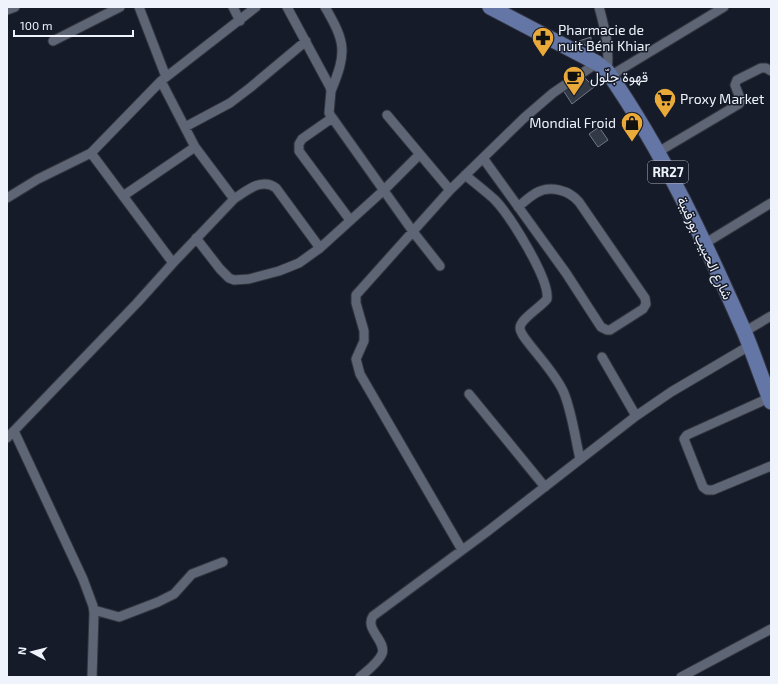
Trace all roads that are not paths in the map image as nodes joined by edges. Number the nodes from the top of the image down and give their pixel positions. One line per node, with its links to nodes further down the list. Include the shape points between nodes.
1 (15, 7): 11 (street)
2 (120, 7): 13 (street)
3 (139, 7): 17 (street)
4 (233, 7): 12 (street)
5 (256, 7): 12 (street)
6 (287, 7): 14 (street)
7 (325, 7): 18 (street, via 337,30 342,47 341,62)
8 (490, 7): 15 (main road)
9 (600, 7): 15 (street, via 608,43 609,57)
10 (724, 7): 15 (street)
11 (7, 10)
12 (240, 21): 17 (street)
13 (53, 41)
14 (306, 41): 18 (street); 21 (street, via 230,103)
15 (605, 70): 24 (main road, شارع الحبيب بورقيبة / RR27); 26 (street, via 553,93)
16 (771, 71): 24 (street, via 761,68 737,80 735,85 740,103)
17 (163, 79): 21 (street); 23 (street)
18 (331, 91): 20 (street, via 329,113)
19 (387, 115): 25 (street)
20 (332, 118): 28 (street); 35 (street, via 302,139 299,151)
21 (185, 127): 22 (street)
22 (196, 147): 30 (street); 32 (street)
23 (91, 152): 30 (street); 31 (street)
24 (658, 152): 38 (main road, شارع الحبيب بورقيبة / RR27)
25 (419, 155): 28 (street); 29 (street)
26 (483, 158): 27 (street); 34 (street)
27 (465, 175): 29 (street); 49 (street, via 499,205 532,255 542,276 547,299 523,321 520,330 563,392)
28 (384, 190): 35 (street); 36 (street)
29 (450, 190): 36 (street)
30 (123, 196): 40 (street)
31 (7, 198)
32 (234, 199): 37 (street); 39 (street, via 258,185 273,185)
33 (771, 203): 38 (street)
34 (518, 207): 34 (street, via 604,329 610,330 643,309 646,304 645,298 572,194 560,190 540,192)
35 (350, 220): 39 (street)
36 (414, 233): 41 (street); 52 (street, via 356,295 364,336 356,362 364,381)
37 (196, 238): 39 (street, via 220,269 234,280 279,271 299,263); 40 (street)
38 (704, 244): 43 (main road, شارع الحبيب بورقيبة / RR27)
39 (320, 248)
40 (173, 263): 48 (street)
41 (440, 266)
42 (771, 316): 43 (street)
43 (747, 339): 46 (main road, شارع الحبيب بورقيبة / RR27); 47 (street)
44 (602, 357): 47 (street)
45 (469, 394): 51 (street)
46 (770, 400): 50 (street, via 687,435 684,439 703,487 707,490 713,490)
47 (636, 416): 49 (street)
48 (10, 434): 54 (street, via 83,579)
49 (580, 459): 51 (street)
50 (771, 466)
51 (545, 487): 52 (street)
52 (462, 550): 57 (street, via 372,618 371,625 382,645 382,654)
53 (223, 562): 54 (street, via 192,574 174,594 158,602 119,616)
54 (94, 610): 56 (street)
55 (771, 629): 58 (street)
56 (92, 677)
57 (360, 677)
58 (682, 677)

